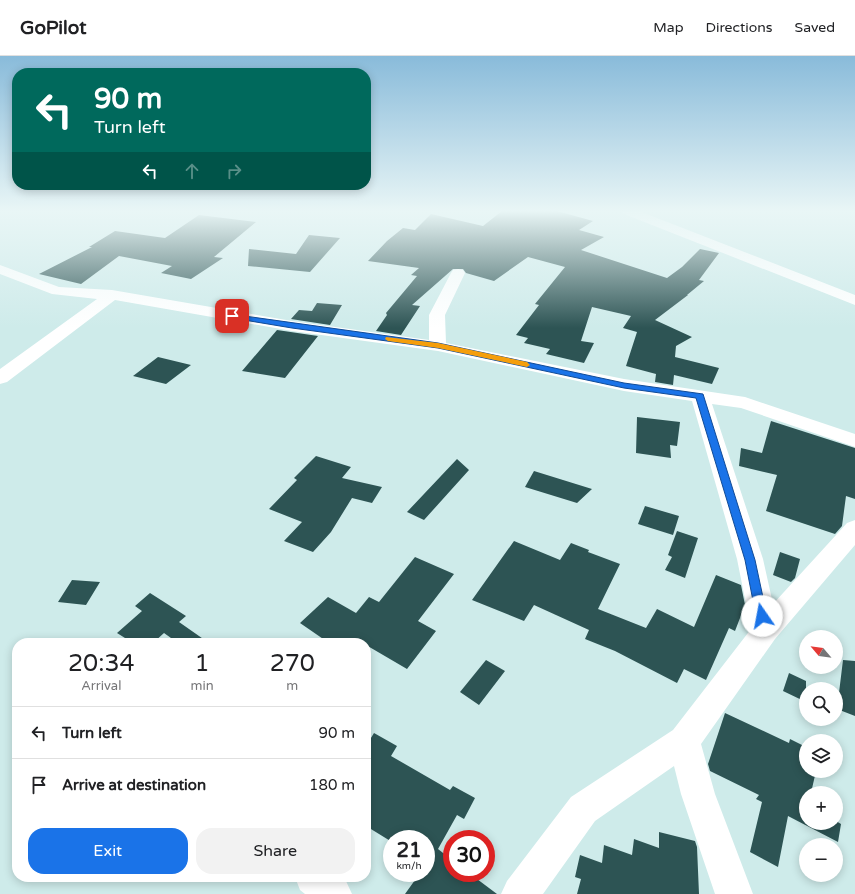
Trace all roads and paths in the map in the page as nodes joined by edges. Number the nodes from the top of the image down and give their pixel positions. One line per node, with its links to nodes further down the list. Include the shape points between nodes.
1 (728, 250): 5 (street)
2 (0, 269): 4 (street, via 57,291)
3 (458, 273): 6 (street, via 436,315)
4 (112, 294): 6 (street, via 292,326); 7 (street)
5 (855, 300)
6 (438, 346): 8 (street, via 624,385)
7 (0, 378)
8 (700, 396): 9 (street, via 745,403); 11 (street, via 750,560)
9 (855, 441)
10 (855, 529): 11 (street)
11 (765, 631): 12 (street)
12 (684, 741): 15 (street, via 582,809); 16 (street, via 698,794)
13 (319, 882): 14 (street)
14 (333, 894)
15 (520, 894)
16 (734, 894)

